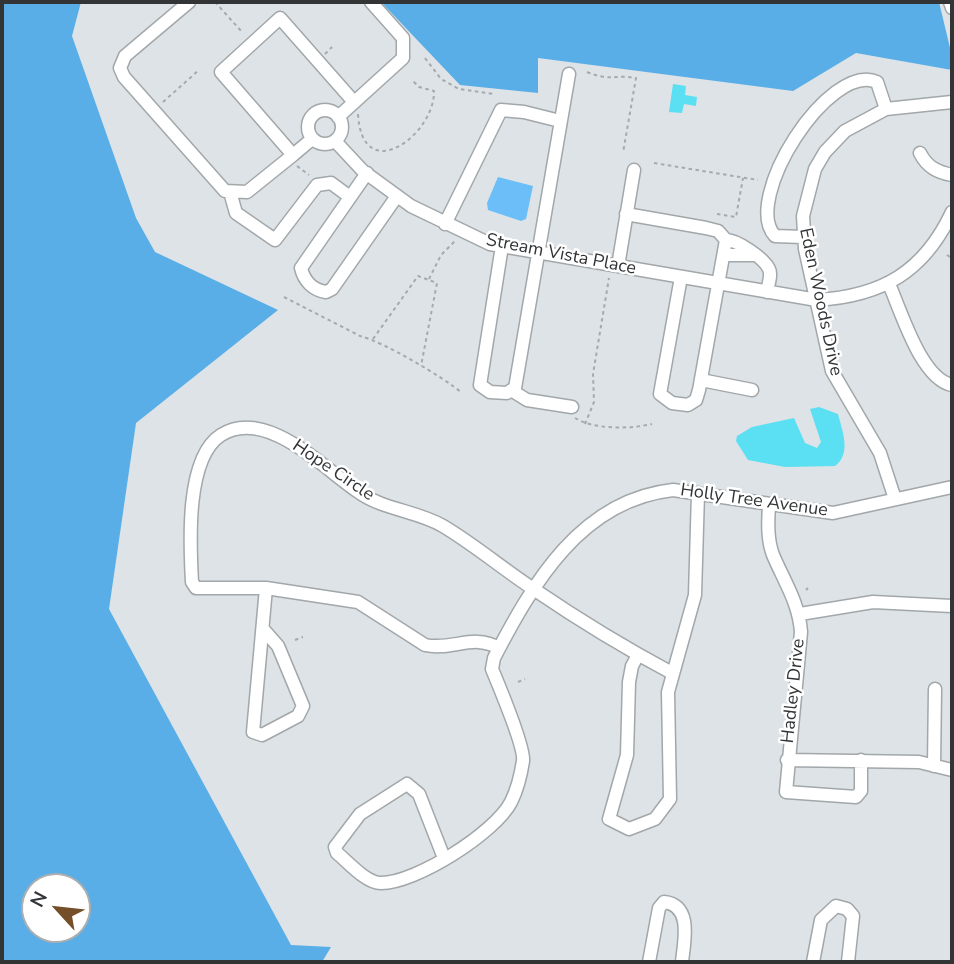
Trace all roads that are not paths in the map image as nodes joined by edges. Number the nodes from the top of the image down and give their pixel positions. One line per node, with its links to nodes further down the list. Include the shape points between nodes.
1 (189, 2): 18 (street, via 120,68 219,187)
2 (371, 2): 7 (street, via 403,38 405,49 402,58)
3 (950, 2): 4 (street)
4 (952, 8)
5 (569, 74): 10 (street)
6 (952, 102): 8 (street, Eden Woods Drive)
7 (356, 107): 9 (street); 14 (street, via 279,19 221,72)
8 (886, 109): 24 (street, Eden Woods Drive, via 845,131 825,152 809,188); 24 (street, via 877,82 869,78 857,80 826,100 806,122 783,159 765,209 766,224 775,236)
9 (338, 117): 11 (street, via 329,111 314,114 308,124); 12 (street, via 341,129)
10 (560, 121): 23 (street, via 501,110); 27 (street)
11 (312, 139): 12 (street, via 321,144); 14 (street)
12 (335, 141): 16 (street, Stream Vista Place)
13 (920, 153): 17 (street, via 928,165)
14 (294, 160): 18 (street, via 247,192)
15 (634, 170): 22 (street)
16 (367, 173): 19 (street, Stream Vista Place); 20 (street)
17 (952, 175)
18 (230, 192): 20 (street, via 236,213 275,240 317,185 331,183)
19 (397, 195): 20 (street, via 332,289 320,291 308,283 301,268); 23 (street, Stream Vista Place)
20 (350, 197)
21 (952, 212): 33 (street, Stream Vista Place, via 924,256)
22 (626, 214): 25 (street, via 718,231); 30 (street)
23 (446, 224): 26 (street, Stream Vista Place)
24 (803, 236): 35 (street, Eden Woods Drive)
25 (726, 240): 28 (street); 29 (street, via 736,240)
26 (502, 246): 27 (street, Stream Vista Place); 38 (street, via 480,385 490,392)
27 (538, 252): 30 (street, Stream Vista Place); 38 (street)
28 (724, 255): 29 (street); 32 (street)
29 (753, 255): 34 (street, via 768,265)
30 (618, 266): 31 (street, Stream Vista Place)
31 (681, 277): 32 (street, Stream Vista Place); 36 (street, via 660,394 672,403 688,405 696,400)
32 (719, 284): 34 (street, Stream Vista Place); 36 (street)
33 (889, 284): 35 (street, Stream Vista Place, via 854,298); 37 (street, via 927,369)
34 (767, 292): 35 (street, Stream Vista Place)
35 (817, 300): 43 (street, Eden Woods Drive, via 832,371 880,453)
36 (701, 380): 39 (street)
37 (952, 385)
38 (511, 390): 40 (street, via 527,400)
39 (752, 390)
40 (573, 412)
41 (952, 486): 43 (street, Holly Tree Avenue)
42 (698, 493): 44 (street, Holly Tree Avenue); 46 (street, Holly Tree Avenue, via 652,493 600,514 576,536); 52 (street, via 695,595)
43 (895, 499): 44 (street, Holly Tree Avenue, via 833,513)
44 (769, 505): 48 (street, Hadley Drive, via 773,555)
45 (266, 588): 46 (street, Hope Circle, via 204,590 192,582 189,536 195,478 212,443 234,430 265,432 308,450 360,493 428,517); 49 (street); 50 (street, Hope Circle, via 358,603 425,645 437,648 480,640)
46 (535, 590): 50 (street); 51 (street, Hope Circle)
47 (952, 606): 48 (street, via 873,602)
48 (800, 614): 54 (street, Hadley Drive)
49 (262, 629): 49 (street, via 278,646 303,706 298,716 269,734 253,732)
50 (499, 648): 58 (street, via 492,669 524,759 510,803 495,821)
51 (638, 655): 52 (street, Hope Circle); 52 (street, via 629,682 627,755 609,819 619,826 646,825 670,799)
52 (671, 673)
53 (935, 689): 56 (street)
54 (787, 760): 55 (street, Hadley Drive); 55 (street, via 786,792 856,797 861,791)
55 (861, 760): 56 (street, Hadley Drive)
56 (934, 766): 57 (street, Hadley Drive)
57 (952, 771)
58 (444, 858): 58 (street, via 419,794 407,784 360,814 335,847 369,879 380,883)
59 (649, 962): 60 (street, via 659,908 669,902 682,913)
60 (682, 962)
61 (813, 962): 62 (street, via 816,936 828,911 842,906 852,916)
62 (848, 962)

